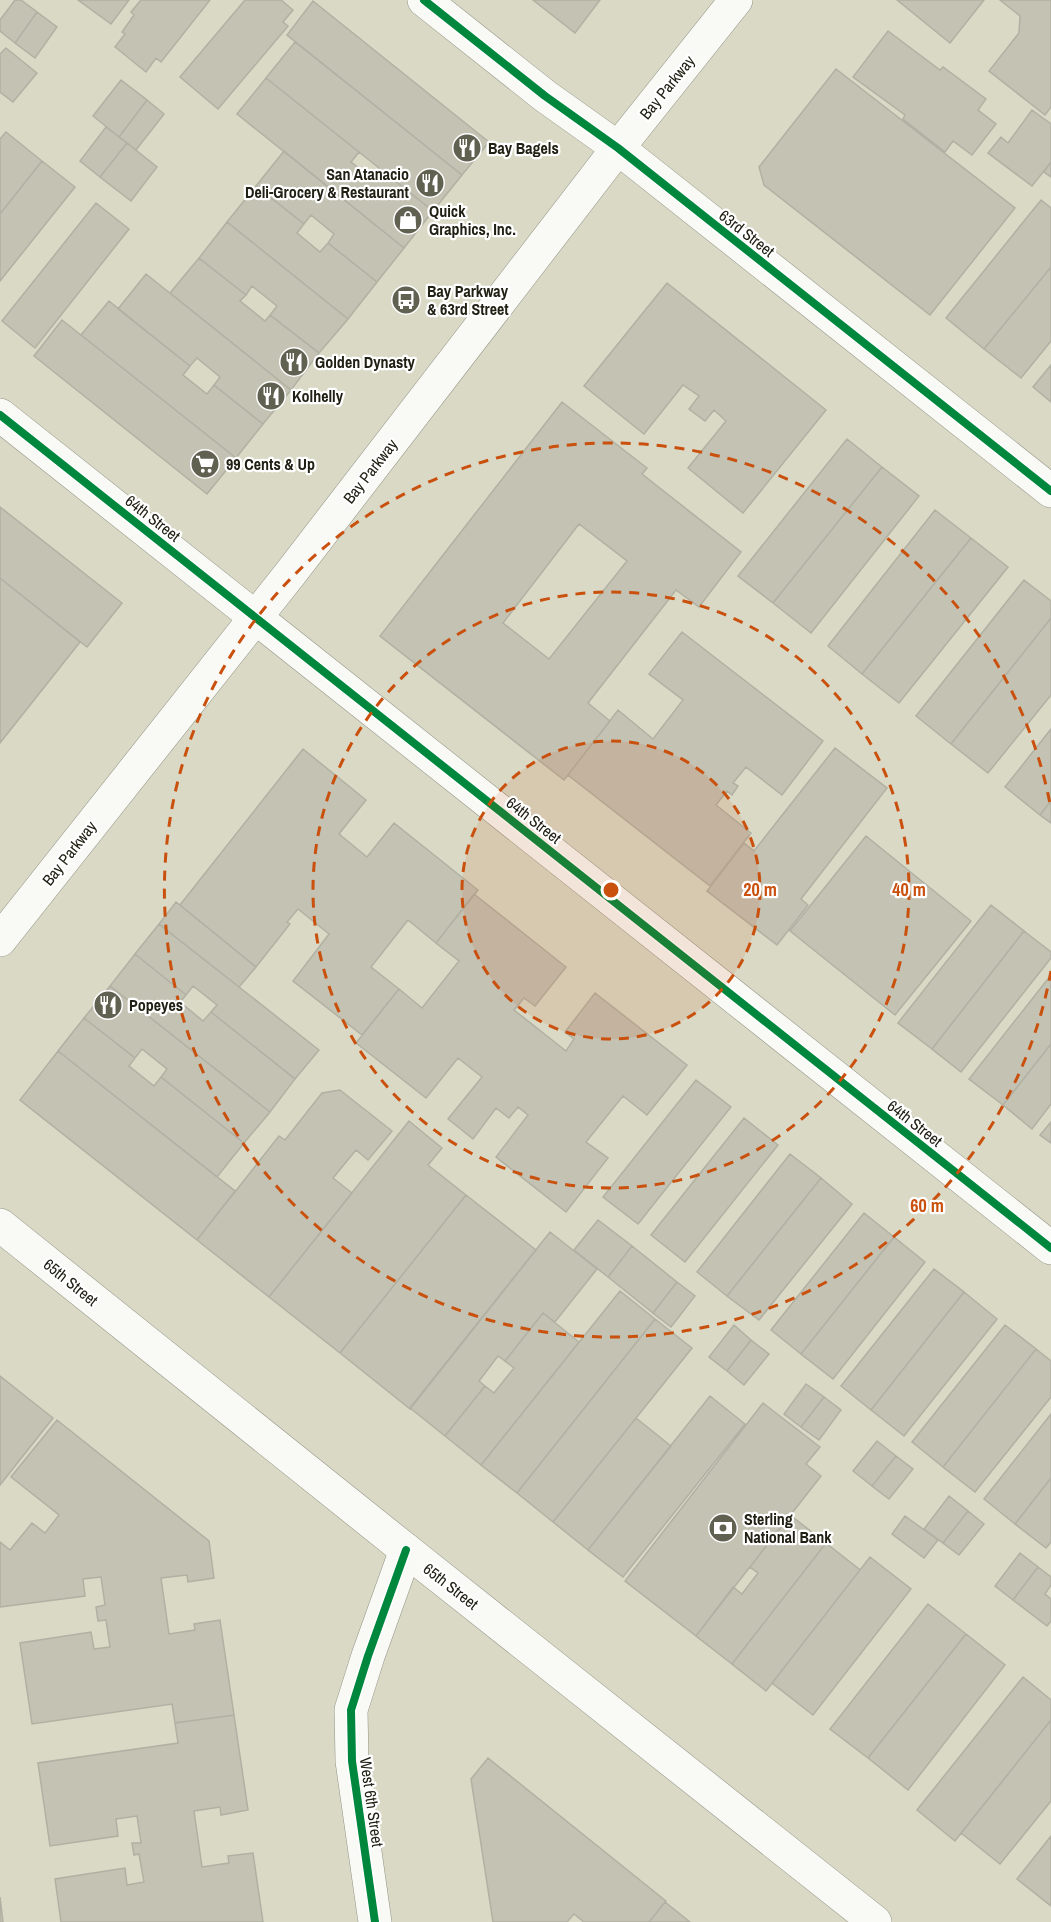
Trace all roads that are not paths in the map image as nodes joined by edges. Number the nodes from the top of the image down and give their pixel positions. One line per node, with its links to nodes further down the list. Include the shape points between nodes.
1 (424, 0): 3 (street, 63rd Street)
2 (736, 0): 3 (street, Bay Parkway)
3 (618, 148): 5 (street, 63rd Street); 6 (street, Bay Parkway)
4 (0, 415): 6 (street, 64th Street)
5 (1051, 491)
6 (256, 617): 7 (street, Bay Parkway); 9 (street, 64th Street)
7 (0, 940)
8 (0, 1225): 10 (street, 65th Street)
9 (1051, 1248)
10 (406, 1550): 11 (street, West 6th Street, via 351,1710 352,1761); 12 (street, 65th Street)
11 (375, 1922)
12 (875, 1922)

